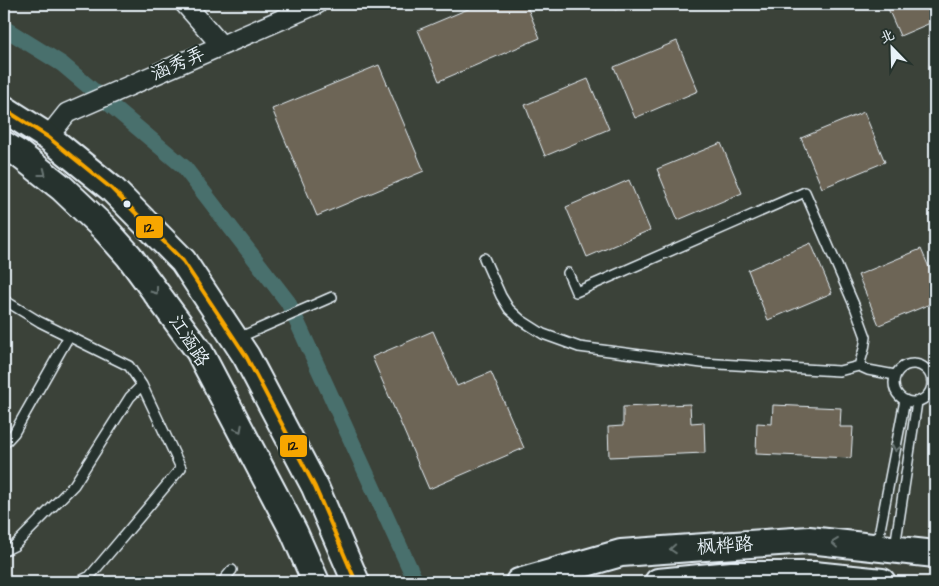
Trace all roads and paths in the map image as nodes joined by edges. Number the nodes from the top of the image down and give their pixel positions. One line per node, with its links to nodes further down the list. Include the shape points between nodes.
1 (185, 4): 3 (street)
2 (317, 4): 3 (street, 涵秀弄)
3 (221, 45): 5 (street, 涵秀弄, via 69,112)
4 (4, 109): 5 (main road, 江涵路)
5 (48, 137): 12 (main road, 江涵路, via 112,189 183,261)
6 (4, 145): 25 (main road, 江涵路, one-way to 25, via 62,188 104,228 129,256 199,352 294,532)
7 (484, 258): 13 (lane, via 509,309 543,334 579,347 702,363 839,371)
8 (568, 273): 13 (lane, via 576,292 805,192 866,337)
9 (332, 297): 12 (lane)
10 (4, 300): 11 (lane)
11 (69, 336): 15 (lane, via 129,366); 18 (lane, via 14,433)
12 (235, 340): 26 (main road, 江涵路, via 315,487)
13 (859, 366): 14 (lane)
14 (895, 375): 16 (lane, via 894,387 899,397); 17 (lane, via 909,364 922,365 927,370 931,375 931,388 928,395)
15 (142, 385): 20 (lane, via 130,396 74,485 14,546); 23 (lane, via 181,468 90,576)
16 (905, 400): 17 (lane); 19 (lane, one-way to 19)
17 (917, 402): 19 (lane)
18 (4, 444)
19 (886, 548): 21 (main road, 枫桦路); 27 (main road, 枫桦路, one-way to 27, via 809,540 621,553)
20 (4, 551)
21 (935, 554)
22 (232, 570): 24 (lane)
23 (78, 582)
24 (222, 582)
25 (316, 582)
26 (356, 582)
27 (519, 582)
28 (658, 582): 29 (main road, 枫桦路, via 732,575 814,575)
29 (882, 582)

